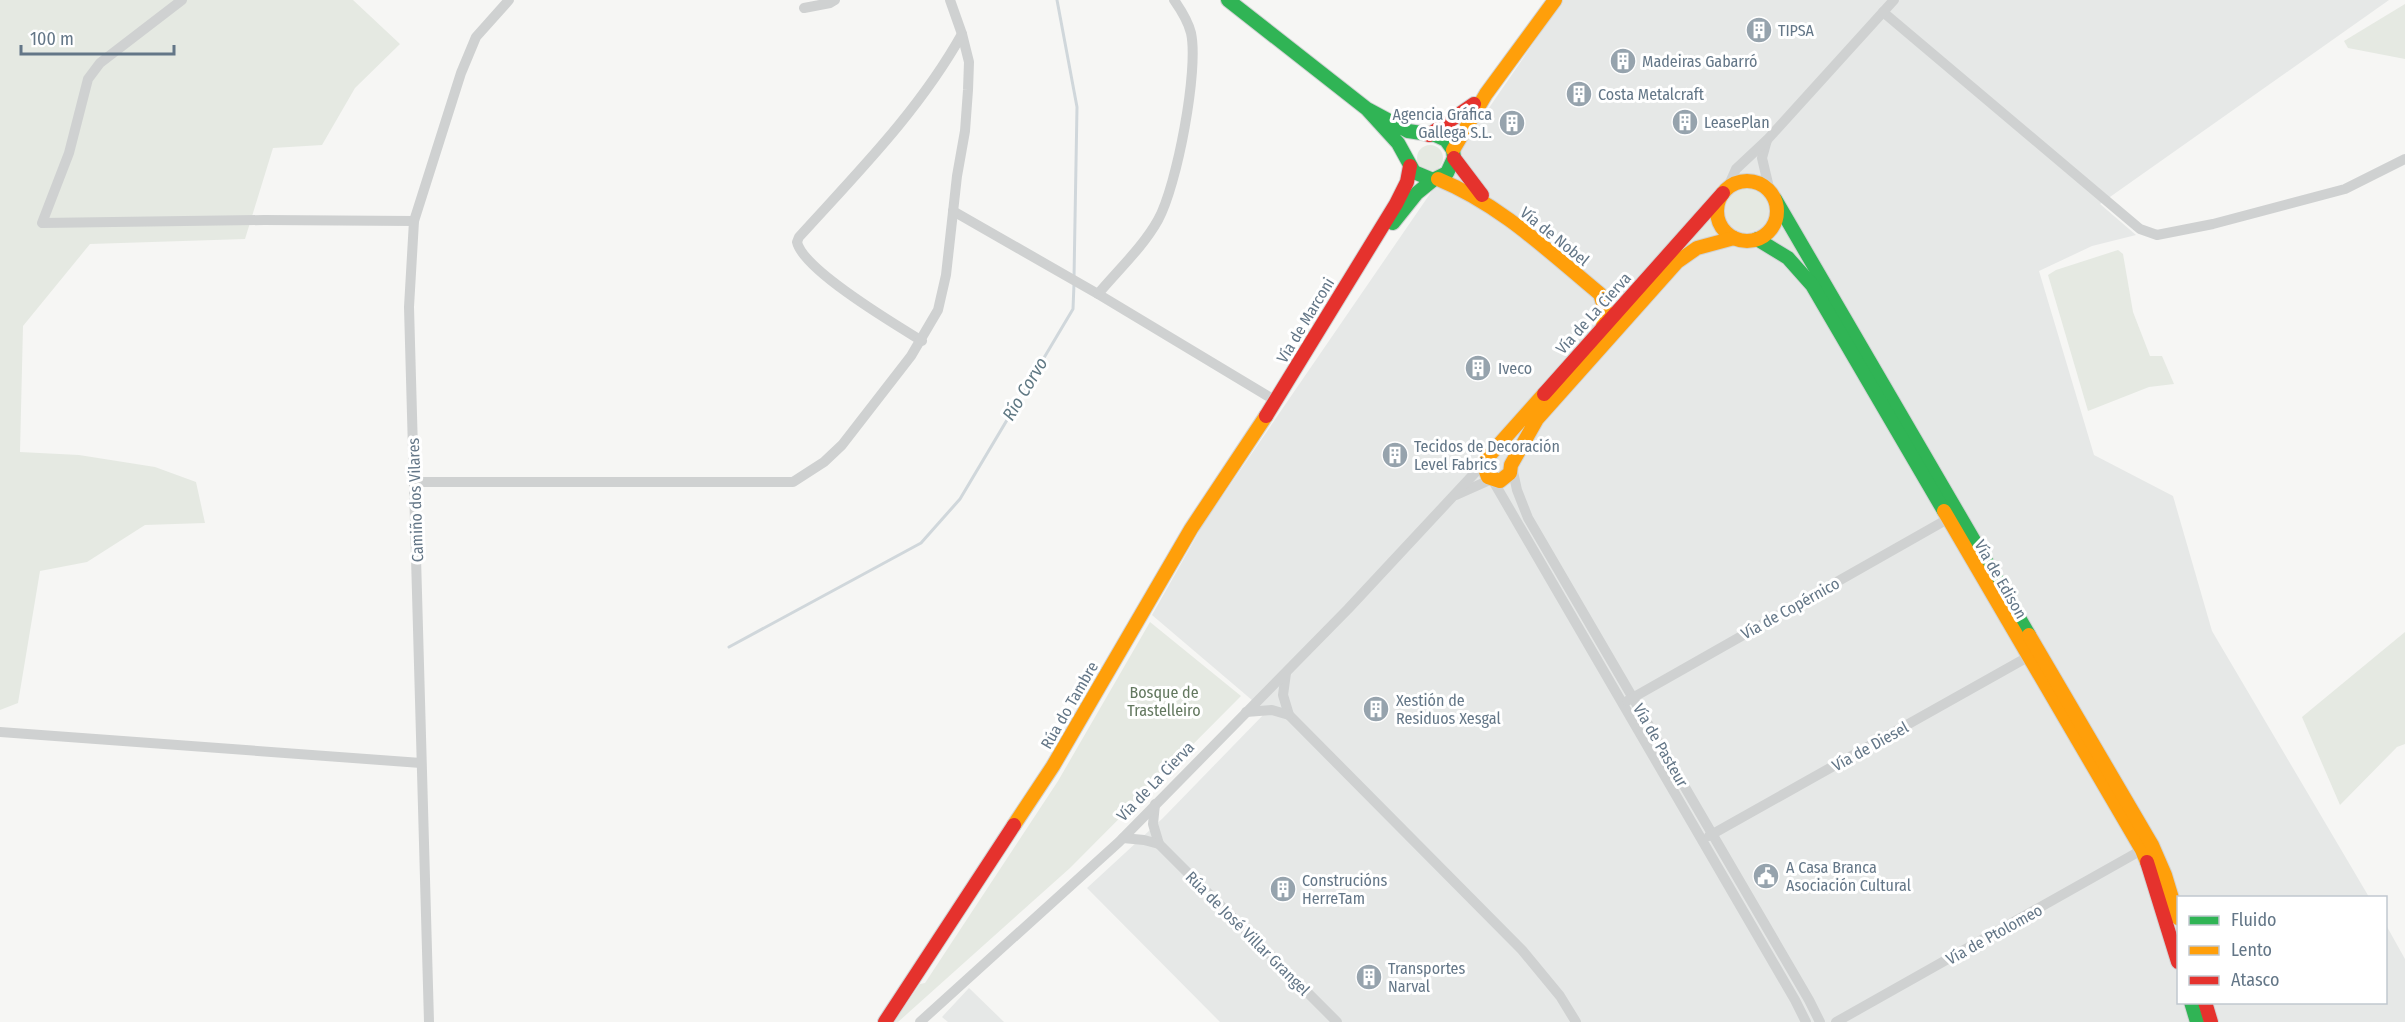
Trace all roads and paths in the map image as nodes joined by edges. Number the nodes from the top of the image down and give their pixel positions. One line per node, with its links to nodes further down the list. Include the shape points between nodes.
1 (182, 0): 24 (street, via 100,63 88,79 69,153 42,223)
2 (509, 0): 24 (street, Camiño dos Vilares, via 476,37)
3 (835, 0): 9 (street)
4 (950, 0): 11 (street)
5 (1174, 0): 28 (street, via 1191,33 1192,73 1169,196 1151,232)
6 (1228, 0): 13 (main road)
7 (1555, 0): 12 (main road)
8 (1894, 0): 10 (street, Vía de La Cierva)
9 (804, 8)
10 (1883, 12): 15 (street, Vía de La Cierva); 17 (street, via 2140,229 2157,235 2345,189)
11 (962, 34): 23 (street, via 969,62 966,131); 32 (street, via 922,98 797,242 805,256 852,298)
12 (1486, 94): 14 (main road); 16 (main road)
13 (1367, 109): 14 (main road, via 1408,131); 18 (main road, via 1398,143)
14 (1427, 135): 16 (main road, via 1441,137); 18 (main road, via 1414,142)
15 (1767, 140): 20 (street, Vía de La Cierva, via 1736,169); 21 (street, via 1762,158)
16 (1453, 154): 19 (main road, via 1447,173); 22 (main road, Vía de Nobel)
17 (2405, 159)
18 (1410, 163): 19 (main road, via 1419,176); 27 (main road, Vía de Marconi, via 1401,194)
19 (1435, 179): 22 (main road, Vía de Nobel, via 1460,187); 27 (main road, Vía de Marconi, via 1418,193)
20 (1725, 190): 21 (main road, via 1750,181 1765,186); 25 (main road, via 1717,209 1718,218); 30 (main road, Vía de La Cierva)
21 (1773, 195): 26 (main road, via 1776,218 1766,234); 39 (main road, Vía de Edison)
22 (1490, 204): 29 (main road, Vía de Nobel)
23 (953, 211): 28 (street); 32 (street, via 938,310)
24 (414, 221): 37 (street, Camiño dos Vilares, via 409,307)
25 (1734, 238): 26 (main road); 35 (main road, Vía de La Cierva, via 1711,242 1677,262 1538,419)
26 (1757, 239): 39 (main road, Vía de Edison, via 1781,250 1812,285)
27 (1364, 257): 33 (main road, Vía de Marconi)
28 (1098, 294): 33 (street)
29 (1600, 294): 30 (main road); 31 (main road, via 1604,303)
30 (1632, 294): 31 (main road, Vía de La Cierva)
31 (1603, 327): 34 (main road, Vía de La Cierva)
32 (922, 340): 37 (street, via 842,446 793,482)
33 (1276, 400): 61 (main road, Rúa do Tambre, via 1191,529 1053,766)
34 (1487, 459): 35 (main road, via 1503,454); 36 (main road, via 1486,474); 38 (street, Vía de La Cierva)
35 (1511, 465): 36 (main road, via 1508,477); 43 (street, Vía de Pasteur, via 1528,518)
36 (1492, 479): 38 (street, Vía de La Cierva); 44 (street, Vía de Pasteur)
37 (415, 482): 48 (street, Camiño dos Vilares)
38 (1450, 498): 41 (street, Vía de La Cierva)
39 (1953, 516): 40 (main road, Vía de Edison); 43 (street, Vía de Copérnico)
40 (2033, 654): 51 (street, Vía de Diesel); 55 (main road, Vía de Edison)
41 (1286, 672): 42 (street, Vía de La Cierva); 45 (street)
42 (1266, 692): 45 (street, via 1272,704); 46 (street, Vía de La Cierva)
43 (1633, 697): 44 (street, Vía de Copérnico); 51 (street, Vía de Pasteur)
44 (1622, 703): 54 (street, Vía de Pasteur)
45 (1285, 711): 46 (street); 64 (street, via 1522,950)
46 (1246, 712): 49 (street, Vía de La Cierva)
47 (0, 732): 48 (street)
48 (421, 763): 60 (street, Camiño dos Vilares)
49 (1155, 804): 50 (street, Vía de La Cierva); 53 (street)
50 (1137, 823): 52 (street, Vía de La Cierva); 53 (street, Rúa de José Villar Grangel)
51 (1714, 834): 54 (street, Vía de Diesel); 66 (street, Vía de Pasteur)
52 (1123, 838): 53 (street); 62 (street, Vía de La Cierva)
53 (1156, 841): 63 (street, Rúa de José Villar Grangel)
54 (1702, 841): 65 (street, Vía de Pasteur)
55 (2147, 847): 56 (main road, Vía de Edison, via 2165,875); 57 (main road, Vía de Edison); 67 (street, Vía de Ptolomeo)
56 (2177, 915)
57 (2177, 959)
58 (2192, 1004): 68 (main road)
59 (2206, 1004): 69 (main road)
60 (429, 1022)
61 (885, 1022)
62 (920, 1022)
63 (1337, 1022)
64 (1576, 1022)
65 (1806, 1022)
66 (1820, 1022)
67 (1836, 1022)
68 (2197, 1022)
69 (2211, 1022)

